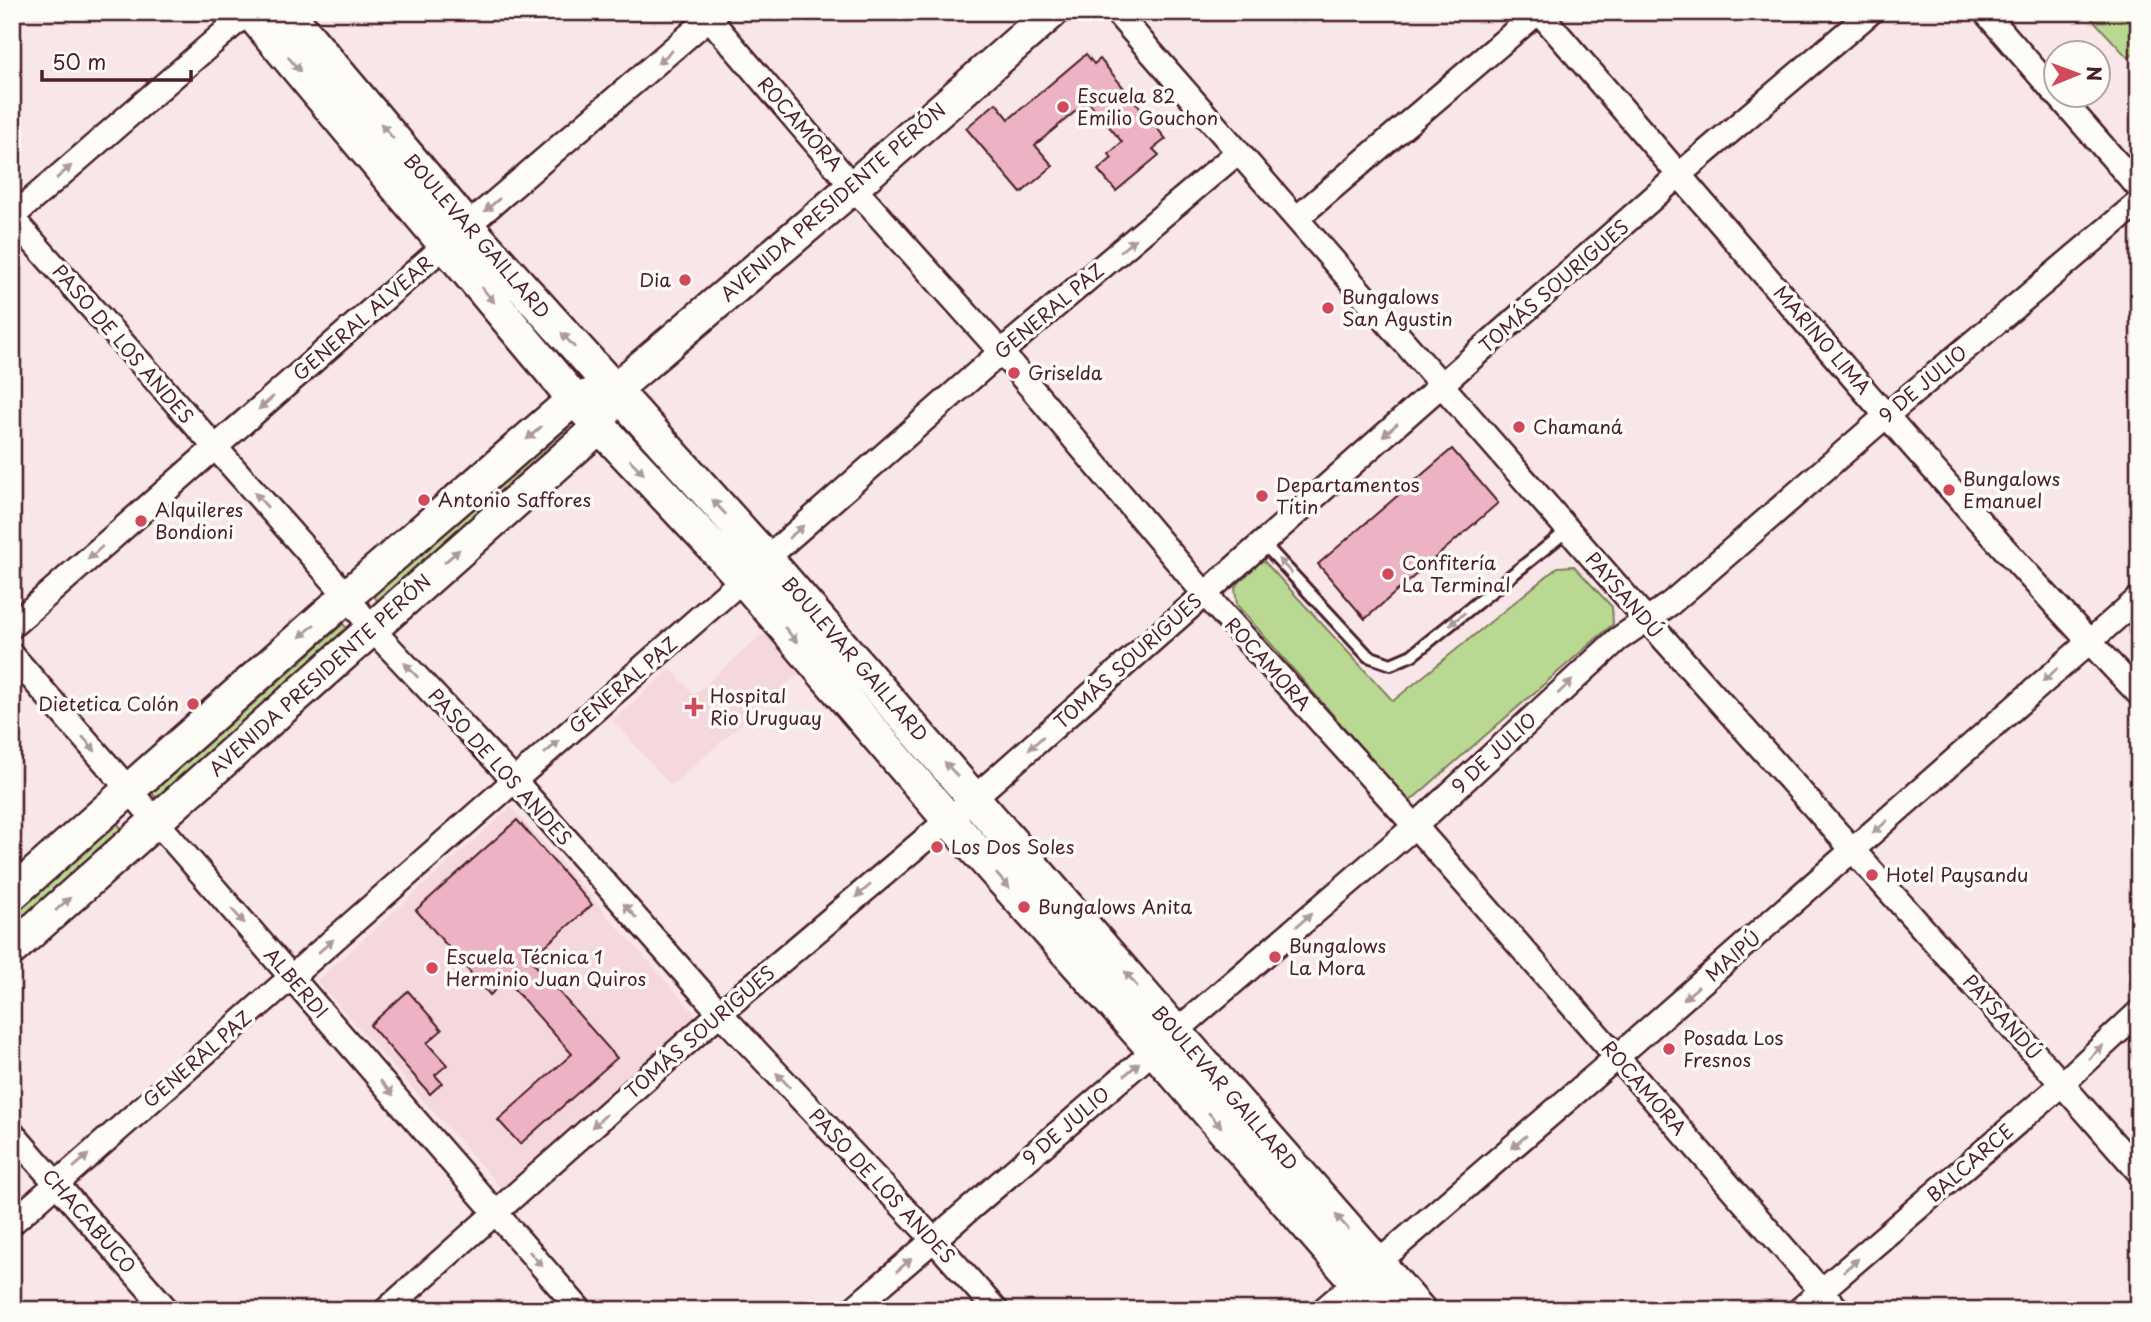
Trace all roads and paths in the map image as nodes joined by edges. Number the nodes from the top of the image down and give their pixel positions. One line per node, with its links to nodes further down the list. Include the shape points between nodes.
1 (249, 12): 16 (street, one-way to 1); 18 (street, BOULEVAR GAILLARD, one-way to 18)
2 (287, 12): 18 (street, BOULEVAR GAILLARD, one-way to 2)
3 (1052, 12): 13 (street, AVENIDA PRESIDENTE PERÓN)
4 (1116, 12): 11 (street, PAYSANDÚ)
5 (1538, 12): 12 (street, MARINO LIMA); 17 (street)
6 (1871, 12): 12 (street, TOMÁS SOURIGUES)
7 (1985, 12): 9 (street)
8 (710, 14): 13 (street, ROCAMORA); 18 (street, GENERAL ALVEAR, one-way to 18)
9 (2042, 77)
10 (2069, 108): 14 (street)
11 (1238, 152): 17 (street, PAYSANDÚ); 19 (street, GENERAL PAZ, one-way to 11)
12 (1680, 174): 20 (street, TOMÁS SOURIGUES); 23 (street, MARINO LIMA)
13 (853, 187): 19 (street, ROCAMORA); 21 (street, AVENIDA PRESIDENTE PERÓN)
14 (2139, 188)
15 (2139, 202): 23 (street, 9 DE JULIO)
16 (12, 218): 25 (street, PASO DE LOS ANDES)
17 (1297, 218): 20 (street, PAYSANDÚ)
18 (457, 236): 21 (street, BOULEVAR GAILLARD, one-way to 18); 22 (street, BOULEVAR GAILLARD, one-way to 22); 25 (street, GENERAL ALVEAR, one-way to 25)
19 (1001, 352): 28 (street, GENERAL PAZ, one-way to 19); 30 (street, ROCAMORA)
20 (1442, 385): 26 (street, PAYSANDÚ); 27 (street, TOMÁS SOURIGUES, one-way to 27)
21 (613, 391): 22 (street, AVENIDA PRESIDENTE PERÓN); 24 (street, AVENIDA PRESIDENTE PERÓN); 28 (street, BOULEVAR GAILLARD, one-way to 21)
22 (574, 399): 24 (street, BOULEVAR GAILLARD); 31 (street, AVENIDA PRESIDENTE PERÓN, one-way to 31)
23 (1887, 415): 33 (street, 9 DE JULIO, via 1671,603); 36 (street, MARINO LIMA)
24 (599, 427): 29 (street, BOULEVAR GAILLARD, one-way to 29); 35 (street, AVENIDA PRESIDENTE PERÓN, one-way to 24)
25 (214, 448): 31 (street, PASO DE LOS ANDES, one-way to 25); 34 (street, GENERAL ALVEAR, one-way to 34)
26 (1568, 530): 27 (lane, one-way to 27, via 1412,655 1391,664 1368,656); 33 (street, PAYSANDÚ)
27 (1263, 543): 30 (street, TOMÁS SOURIGUES)
28 (766, 558): 29 (street, GENERAL PAZ); 41 (street, BOULEVAR GAILLARD, one-way to 28)
29 (743, 579): 39 (street, GENERAL PAZ, one-way to 29); 42 (street, BOULEVAR GAILLARD, one-way to 42)
30 (1204, 593): 41 (street, TOMÁS SOURIGUES, one-way to 41); 44 (street, ROCAMORA)
31 (346, 596): 35 (street, PASO DE LOS ANDES); 40 (street, AVENIDA PRESIDENTE PERÓN, one-way to 40)
32 (2139, 598): 36 (street, MAIPÚ)
33 (1646, 619): 44 (street, 9 DE JULIO, one-way to 33, via 1617,640); 45 (street, PAYSANDÚ)
34 (12, 626)
35 (371, 628): 39 (street, PASO DE LOS ANDES, one-way to 35); 43 (street, AVENIDA PRESIDENTE PERÓN)
36 (2088, 641): 38 (street, MARINO LIMA); 45 (street, MAIPÚ, one-way to 45)
37 (12, 655): 40 (street, ALBERDI, one-way to 40)
38 (2139, 694)
39 (514, 780): 48 (street, GENERAL PAZ, one-way to 39); 50 (street, PASO DE LOS ANDES, one-way to 39)
40 (130, 791): 43 (street, ALBERDI); 46 (street, AVENIDA PRESIDENTE PERÓN)
41 (975, 797): 42 (street, TOMÁS SOURIGUES); 51 (street, BOULEVAR GAILLARD, one-way to 41)
42 (948, 819): 50 (street, TOMÁS SOURIGUES, one-way to 50); 51 (street, BOULEVAR GAILLARD, one-way to 51)
43 (156, 821): 47 (street, AVENIDA PRESIDENTE PERÓN, one-way to 43); 48 (street, ALBERDI, one-way to 48)
44 (1415, 826): 51 (street, 9 DE JULIO, one-way to 44); 52 (street, ROCAMORA)
45 (1852, 852): 52 (street, MAIPÚ, one-way to 52); 53 (street, PAYSANDÚ)
46 (12, 894)
47 (12, 949)
48 (291, 977): 56 (street, GENERAL PAZ, one-way to 48); 57 (street, ALBERDI, one-way to 57)
49 (2139, 1012): 53 (street, BALCARCE, one-way to 49)
50 (720, 1013): 57 (street, TOMÁS SOURIGUES, one-way to 57); 59 (street, PASO DE LOS ANDES, one-way to 50)
51 (1165, 1041): 59 (street, 9 DE JULIO, one-way to 51); 60 (street, BOULEVAR GAILLARD)
52 (1617, 1057): 60 (street, MAIPÚ, one-way to 60); 61 (street, ROCAMORA)
53 (2062, 1084): 55 (street, PAYSANDÚ); 61 (street, BALCARCE, one-way to 53)
54 (12, 1133): 56 (street, CHACABUCO)
55 (2139, 1172)
56 (56, 1183): 58 (street, GENERAL PAZ); 62 (street, CHACABUCO)
57 (496, 1213): 63 (street, TOMÁS SOURIGUES); 64 (street, ALBERDI, one-way to 64)
58 (12, 1223)
59 (934, 1240): 65 (street, 9 DE JULIO, one-way to 59); 66 (street, PASO DE LOS ANDES)
60 (1367, 1272): 67 (street, MAIPÚ); 68 (street, BOULEVAR GAILLARD); 69 (street, BOULEVAR GAILLARD)
61 (1821, 1290): 70 (street, BALCARCE); 71 (street, ROCAMORA)
62 (167, 1310)
63 (386, 1310)
64 (580, 1310)
65 (852, 1310)
66 (996, 1310)
67 (1323, 1310)
68 (1381, 1310)
69 (1419, 1310)
70 (1799, 1310)
71 (1838, 1310)

